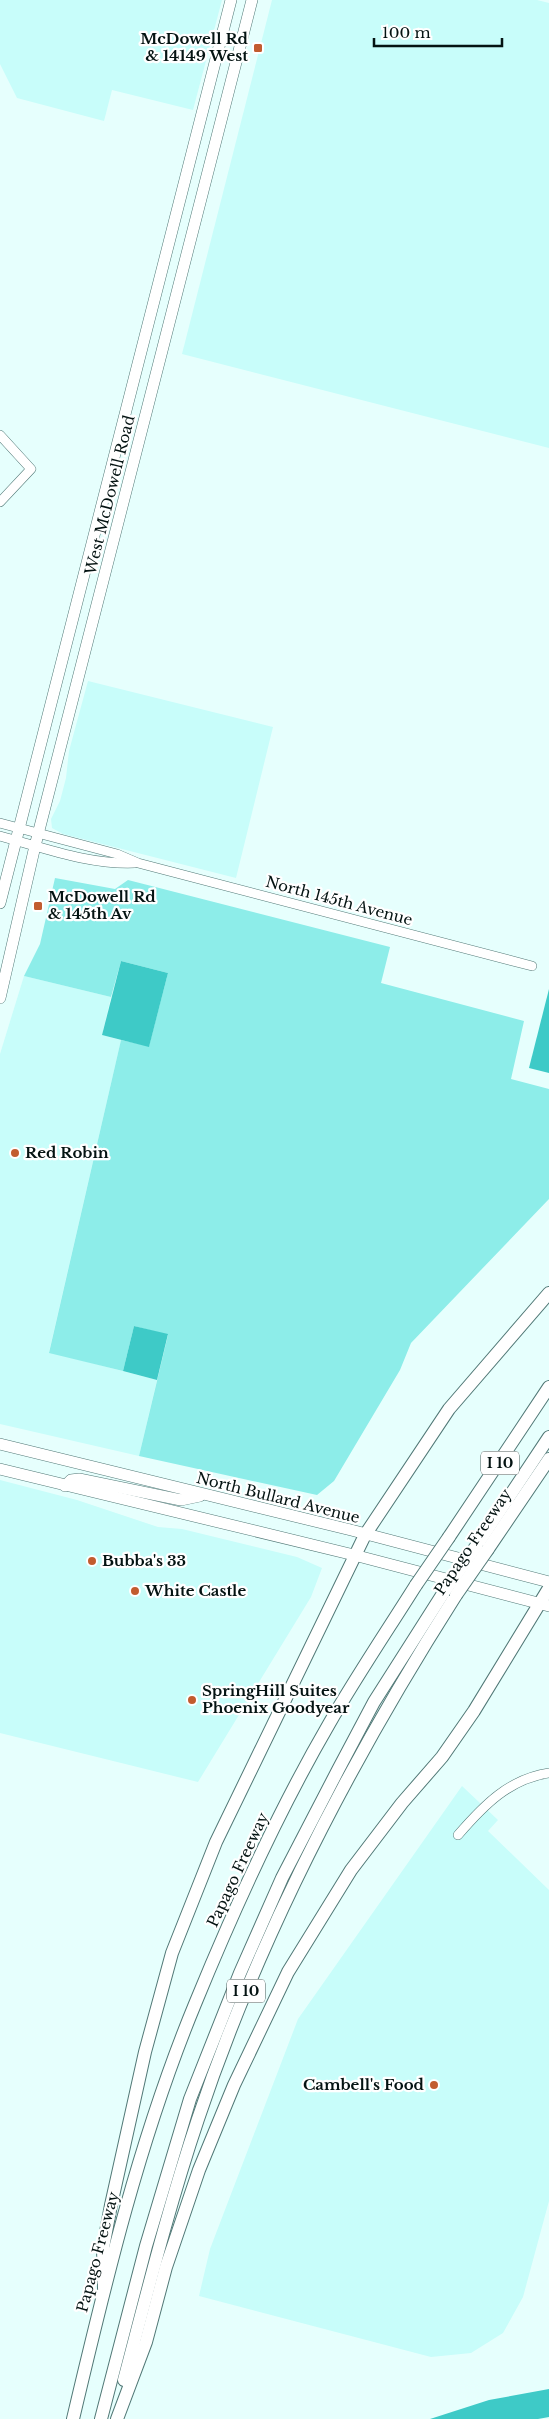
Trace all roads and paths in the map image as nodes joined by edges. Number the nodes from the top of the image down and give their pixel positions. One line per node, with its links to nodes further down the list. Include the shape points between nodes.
1 (231, 0): 3 (main road, West McDowell Road)
2 (252, 0): 4 (main road, West McDowell Road)
3 (203, 110): 4 (main road); 5 (main road, West McDowell Road)
4 (223, 115): 6 (main road, West McDowell Road)
5 (155, 297): 6 (main road); 10 (main road, West McDowell Road)
6 (174, 302): 11 (main road, West McDowell Road)
7 (0, 435): 8 (street, via 31,469)
8 (0, 502)
9 (0, 823): 10 (street, North 145th Avenue)
10 (19, 828): 11 (street, North 145th Avenue); 13 (main road, West McDowell Road)
11 (39, 833): 14 (main road, West McDowell Road); 15 (street, North 145th Avenue, via 117,854)
12 (0, 836): 13 (street, North 145th Avenue)
13 (16, 840): 14 (street, North 145th Avenue); 16 (main road, West McDowell Road)
14 (35, 846): 15 (street, North 145th Avenue, via 81,859 115,864); 18 (main road, West McDowell Road)
15 (138, 863): 17 (street, North 145th Avenue)
16 (0, 903)
17 (532, 966)
18 (0, 998)
19 (549, 1294): 27 (highway, via 449,1409)
20 (549, 1387): 36 (highway, Papago Freeway / I 10, bridge, via 416,1585 328,1725 271,1835 194,2005 158,2105)
21 (549, 1437): 28 (highway)
22 (0, 1444): 26 (main road, North Bullard Avenue)
23 (549, 1459): 28 (highway, Papago Freeway / I 10)
24 (0, 1469): 25 (main road)
25 (65, 1486): 26 (main road, via 71,1480 79,1479 181,1500); 29 (main road)
26 (204, 1495): 27 (main road, North Bullard Avenue)
27 (365, 1534): 29 (highway); 30 (main road, North Bullard Avenue)
28 (483, 1547): 32 (highway, Papago Freeway / I 10, bridge)
29 (354, 1555): 33 (main road); 36 (highway, via 216,1842 172,1953 144,2052 122,2148 103,2248)
30 (549, 1582)
31 (549, 1588): 33 (highway)
32 (450, 1594): 38 (highway, via 374,1702 282,1878 240,1973 190,2099 146,2246); 39 (highway, Papago Freeway / I 10, via 339,1792 249,1982 198,2118 173,2196)
33 (544, 1605): 39 (highway, via 442,1757 351,1870 288,1972 234,2085 199,2170 166,2267 146,2342)
34 (549, 1773): 35 (street, via 514,1783 494,1797)
35 (458, 1835)
36 (104, 2288): 37 (highway, Papago Freeway / I 10)
37 (73, 2419)
38 (101, 2419)
39 (116, 2419)

